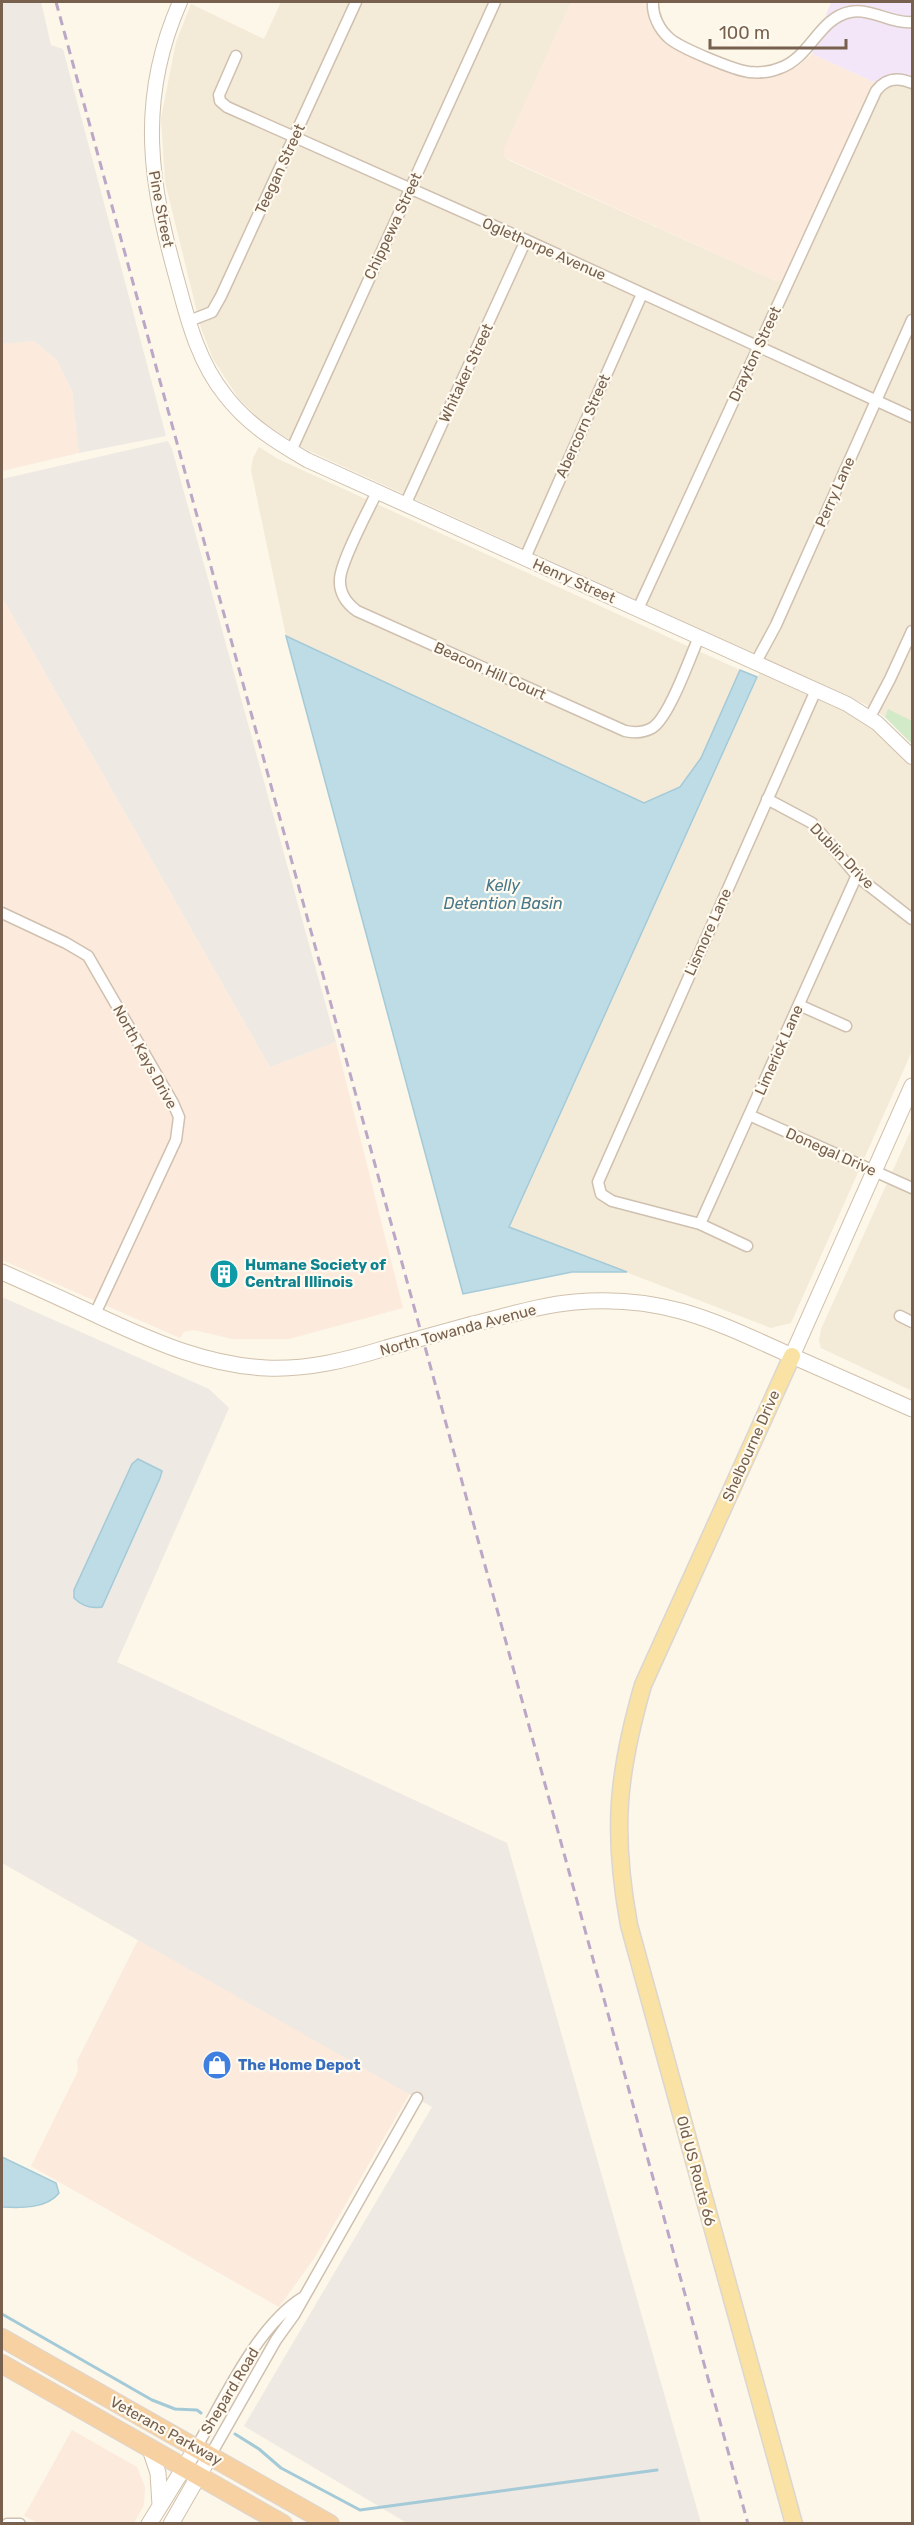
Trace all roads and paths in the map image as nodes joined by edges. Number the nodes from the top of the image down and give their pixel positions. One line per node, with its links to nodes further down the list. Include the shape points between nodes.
1 (180, 2): 13 (street, Pine Street, via 160,55 151,152 158,209)
2 (356, 2): 8 (street, Teegan Street)
3 (495, 2): 9 (street, Chippewa Street)
4 (652, 2): 5 (street, via 656,20 667,36 726,65 751,72 780,69 804,54 830,22 847,13 861,11)
5 (912, 22)
6 (236, 56): 8 (street, Oglethorpe Avenue, via 220,101)
7 (912, 83): 14 (street, Drayton Street, via 882,83 872,99)
8 (295, 137): 9 (street, Oglethorpe Avenue); 13 (street, Teegan Street, via 221,297 212,312)
9 (410, 189): 10 (street, Oglethorpe Avenue); 18 (street, Chippewa Street)
10 (526, 240): 11 (street, Oglethorpe Avenue); 20 (street, Whitaker Street)
11 (642, 294): 14 (street, Oglethorpe Avenue); 21 (street, Abercorn Street)
12 (912, 320): 15 (street, Perry Lane)
13 (189, 321): 16 (street, Pine Street, via 209,371)
14 (758, 347): 15 (street, Oglethorpe Avenue); 22 (street, Drayton Street)
15 (876, 401): 17 (street, Oglethorpe Avenue); 25 (street, Perry Lane)
16 (234, 407): 18 (street, Henry Street)
17 (912, 417)
18 (291, 451): 19 (street, Henry Street)
19 (376, 492): 20 (street, Henry Street); 24 (street, Beacon Hill Court, via 341,572 341,591 357,611 634,733 652,728 664,716)
20 (405, 505): 21 (street, Henry Street)
21 (525, 558): 22 (street, Henry Street)
22 (638, 609): 24 (street, Henry Street)
23 (912, 631): 27 (street)
24 (699, 637): 25 (street, Henry Street)
25 (756, 663): 26 (street, Henry Street)
26 (816, 690): 27 (street, Henry Street); 29 (street, Lismore Lane)
27 (870, 717): 28 (street, Henry Street)
28 (912, 757)
29 (767, 800): 30 (street, Dublin Drive, via 812,823); 39 (street, Lismore Lane, via 599,1175 598,1188 606,1199)
30 (857, 875): 32 (street, Dublin Drive); 33 (street, Limerick Lane)
31 (2, 913): 42 (street, North Kays Drive, via 88,956 178,1117 176,1140)
32 (912, 919)
33 (799, 1005): 34 (street); 36 (street, Limerick Lane)
34 (846, 1026)
35 (912, 1086): 37 (main road, Shelbourne Drive)
36 (749, 1115): 37 (street, Donegal Drive); 39 (street, Limerick Lane)
37 (874, 1171): 38 (street, Donegal Drive); 45 (main road, Shelbourne Drive)
38 (912, 1188)
39 (700, 1224): 40 (street)
40 (747, 1246)
41 (2, 1272): 42 (main road, North Towanda Avenue)
42 (95, 1314): 45 (main road, North Towanda Avenue, bridge, via 185,1353 233,1365 294,1368 354,1358 555,1305 632,1302 673,1307 698,1315)
43 (900, 1316): 44 (street)
44 (912, 1322)
45 (792, 1356): 46 (main road, North Towanda Avenue); 47 (main road, Shelbourne Drive, via 643,1685 625,1754)
46 (912, 1409)
47 (618, 1815): 62 (main road, Old US Route 66, via 629,1925)
48 (417, 2098): 49 (street, Shepard Road)
49 (302, 2298): 53 (street, Shepard Road); 53 (street, Shepard Road, via 285,2308 255,2348)
50 (2, 2338): 53 (highway, Veterans Parkway)
51 (2, 2364): 52 (highway, Veterans Parkway)
52 (150, 2449): 54 (highway, Veterans Parkway); 55 (main road, via 158,2473)
53 (203, 2452): 54 (main road, Shepard Road); 61 (highway, Veterans Parkway)
54 (191, 2472): 55 (main road, Shepard Road); 59 (main road, Shepard Road); 60 (highway, Veterans Parkway)
55 (160, 2505): 58 (main road, Shepard Road)
56 (7, 2523): 57 (street)
57 (20, 2523)
58 (149, 2523)
59 (171, 2523)
60 (284, 2523)
61 (330, 2523)
62 (794, 2523)

